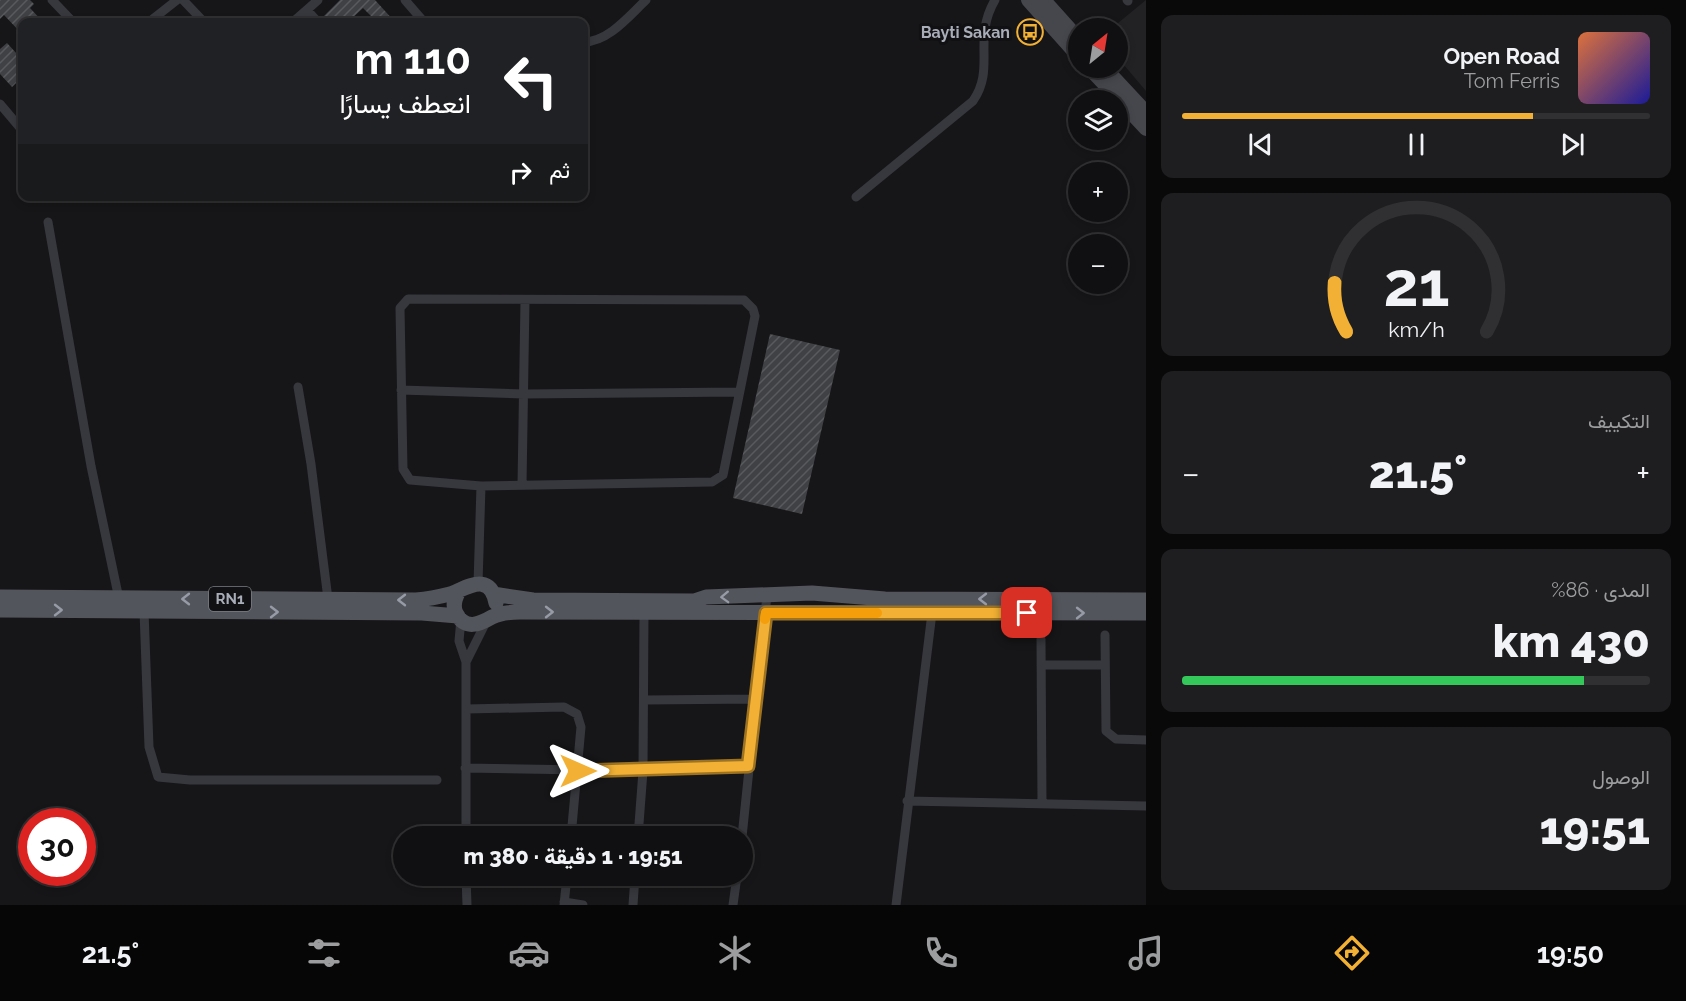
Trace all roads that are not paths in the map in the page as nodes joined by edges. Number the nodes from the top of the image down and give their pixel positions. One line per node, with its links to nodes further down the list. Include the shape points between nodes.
1 (52, 0): 11 (street)
2 (177, 0): 12 (street)
3 (183, 0): 13 (street)
4 (318, 0): 10 (street)
5 (405, 0): 16 (street)
6 (646, 0): 18 (street, via 596,42)
7 (995, 0): 26 (street, via 984,23 984,78 979,93)
8 (1028, 0): 19 (street)
9 (1044, 0): 17 (street)
10 (307, 10): 14 (street); 15 (street)
11 (69, 18)
12 (154, 18)
13 (200, 18)
14 (298, 18)
15 (314, 18)
16 (421, 18)
17 (1068, 27)
18 (588, 42)
19 (1068, 45)
20 (1098, 78): 25 (street)
21 (1114, 78): 23 (street)
22 (0, 104): 24 (street)
23 (1146, 112)
24 (18, 125)
25 (1146, 129)
26 (856, 197)
27 (48, 222): 40 (street)
28 (525, 300): 30 (street, via 406,300 400,308); 31 (street, via 744,300 755,316); 32 (street)
29 (298, 387): 41 (street)
30 (401, 390): 32 (street); 34 (street, via 406,477 416,483)
31 (739, 392): 32 (street); 33 (street, via 726,468 717,480)
32 (524, 394): 33 (street)
33 (522, 484): 34 (street)
34 (481, 486): 35 (street)
35 (478, 584): 36 (main road, RN1); 37 (main road)
36 (459, 591): 41 (main road, RN1, one-way to 41, via 416,600); 49 (main road, via 454,603)
37 (493, 594): 38 (main road, one-way to 37, via 694,601 532,600); 50 (main road, via 496,603)
38 (767, 595): 42 (main road, one-way to 38); 46 (street)
39 (0, 597): 40 (main road, RN1)
40 (119, 599): 41 (main road, RN1, one-way to 40)
41 (328, 599)
42 (1146, 600)
43 (0, 610): 44 (main road, RN1, one-way to 44)
44 (144, 611): 49 (main road, RN1, one-way to 49, via 422,613); 64 (street, via 149,747 158,777)
45 (644, 613): 46 (main road, RN1); 50 (main road, RN1, one-way to 45, via 513,612); 57 (street)
46 (766, 613): 47 (main road, RN1); 56 (street)
47 (932, 613): 48 (main road, RN1, one-way to 48); 65 (street)
48 (1146, 613)
49 (459, 618): 50 (main road, RN1, via 473,625); 53 (street, via 459,641)
50 (489, 620): 53 (street)
51 (1105, 635): 55 (street)
52 (1041, 639): 54 (street)
53 (466, 662): 58 (street)
54 (1041, 665): 55 (street); 66 (street)
55 (1105, 665): 59 (street, via 1106,731 1116,739)
56 (755, 699): 57 (street); 60 (street)
57 (645, 700): 63 (street)
58 (467, 709): 61 (street); 62 (street, via 572,709 581,727)
59 (1146, 740)
60 (748, 766): 63 (street); 71 (street)
61 (465, 768): 62 (street); 68 (street)
62 (578, 771): 63 (street); 69 (street)
63 (643, 771): 70 (street)
64 (437, 780)
65 (907, 801): 66 (street); 81 (street)
66 (1042, 804): 67 (street)
67 (1146, 806)
68 (466, 826)
69 (572, 826)
70 (639, 826)
71 (743, 826)
72 (466, 886): 77 (street)
73 (566, 886): 76 (street)
74 (634, 886): 79 (street)
75 (736, 886): 80 (street)
76 (564, 904): 78 (street)
77 (467, 905)
78 (583, 905)
79 (633, 905)
80 (733, 905)
81 (896, 905)

